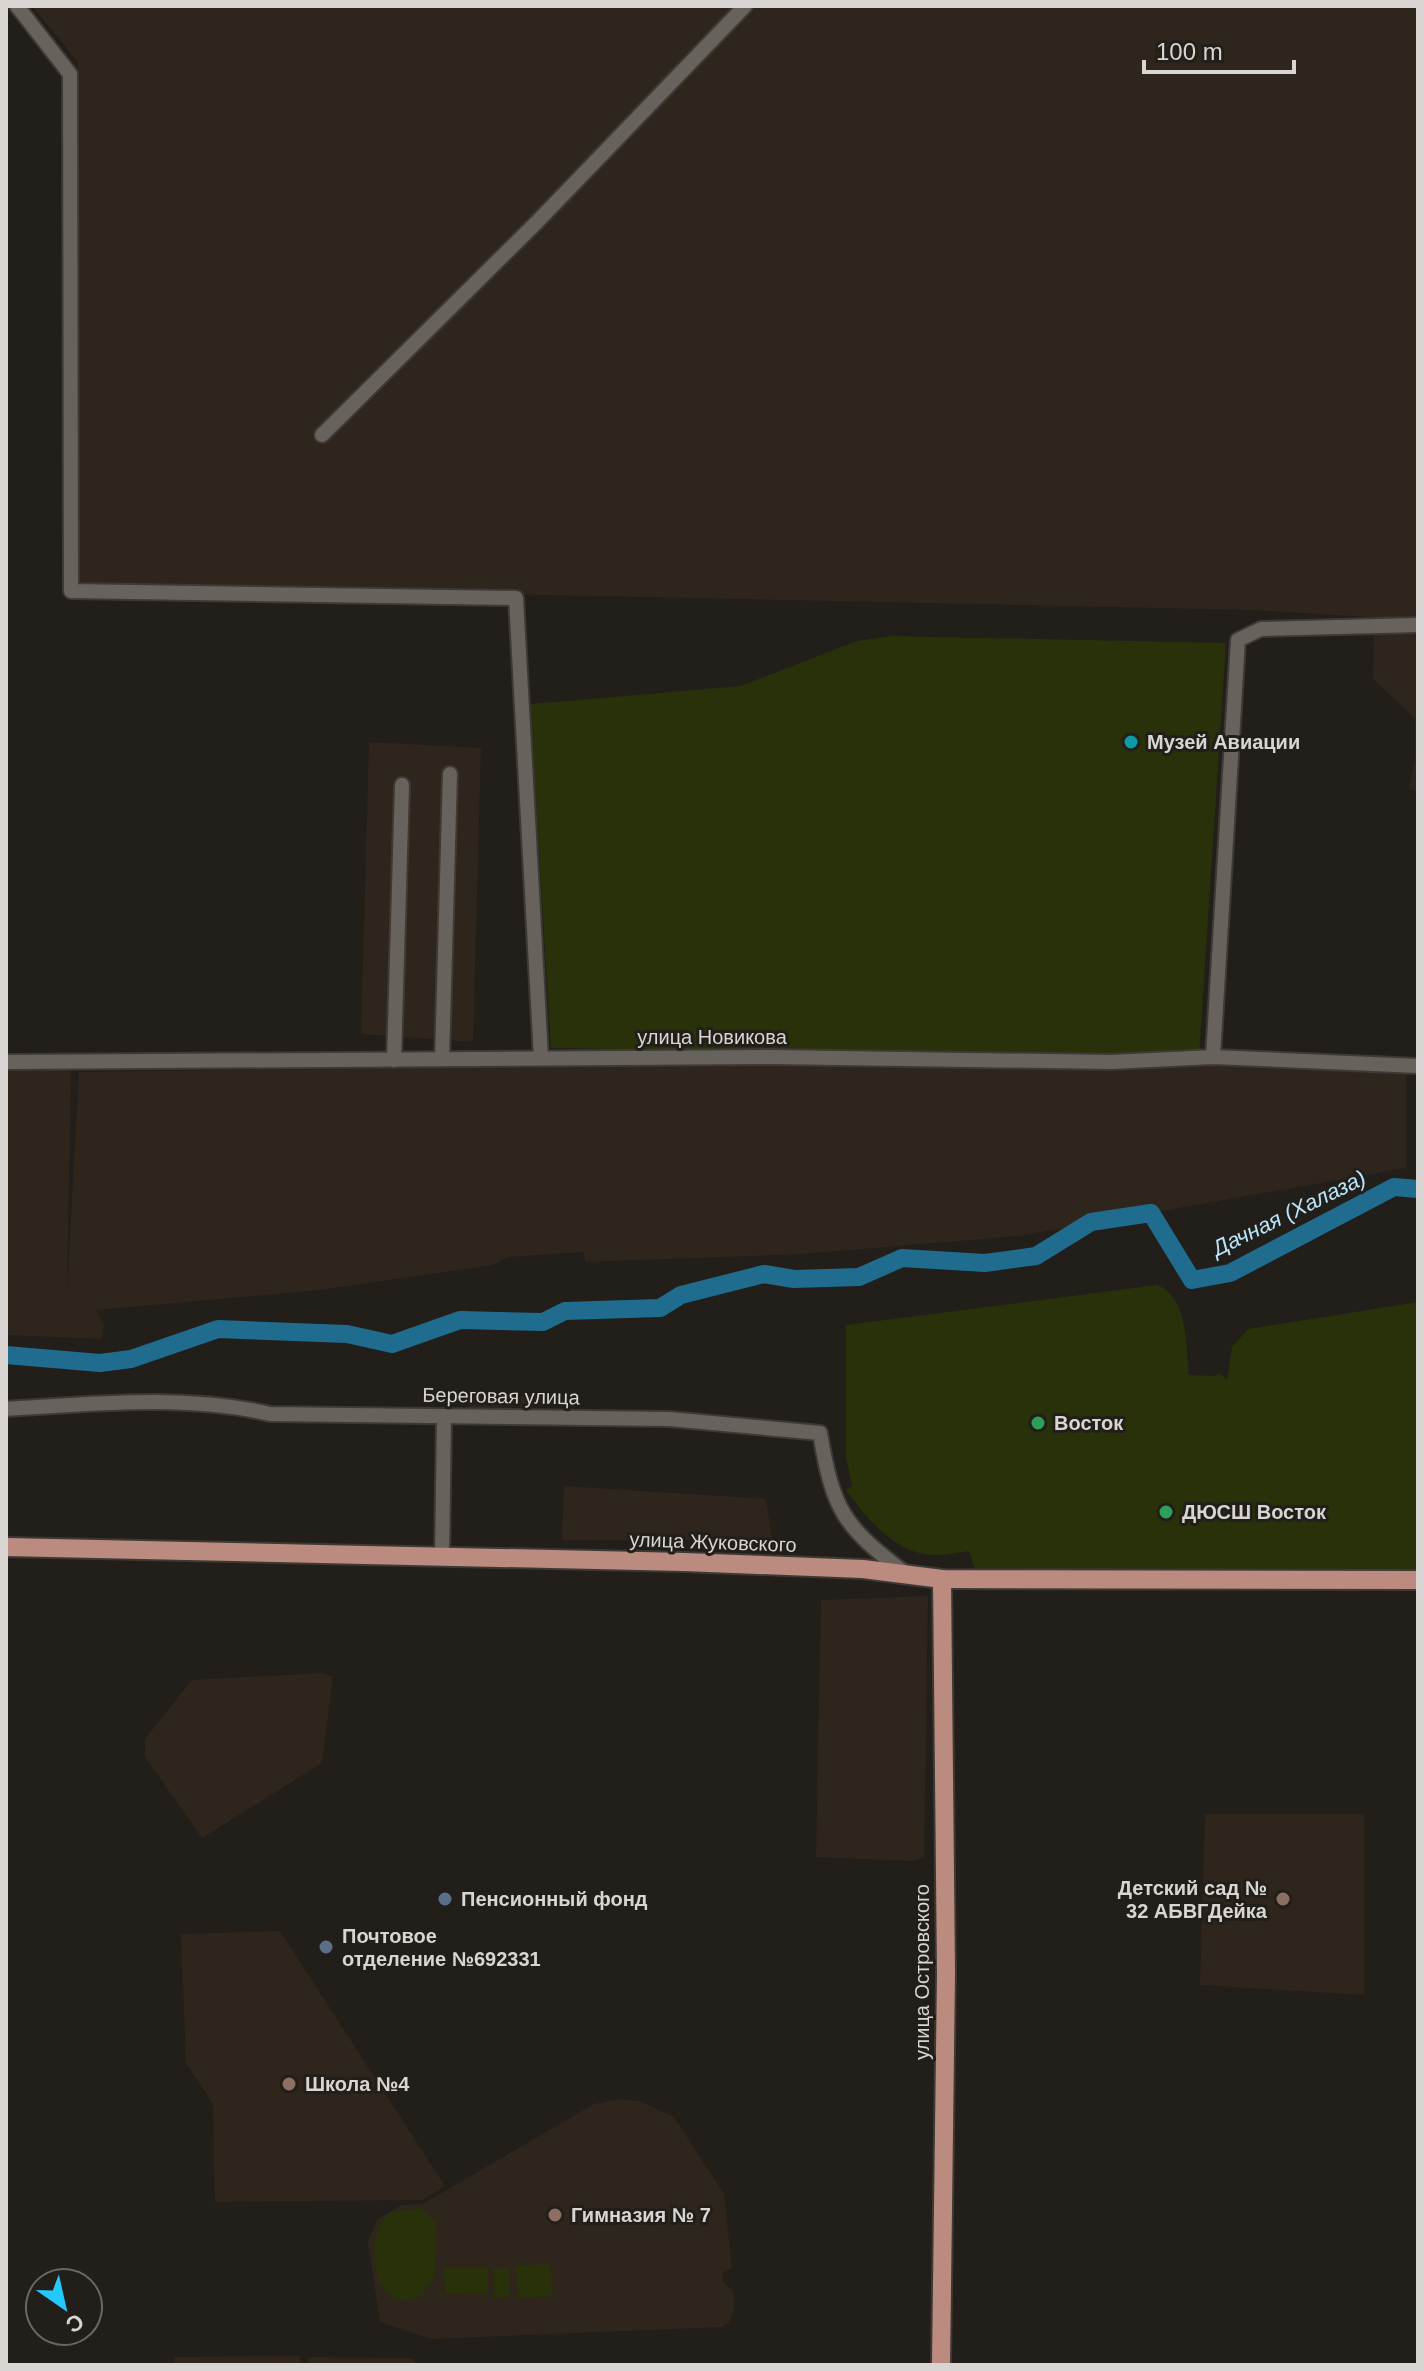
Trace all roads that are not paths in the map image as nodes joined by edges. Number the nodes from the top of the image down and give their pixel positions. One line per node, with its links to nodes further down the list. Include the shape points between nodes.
1 (17, 6): 8 (street, via 70,74 71,591 516,598)
2 (745, 6): 3 (street)
3 (322, 435)
4 (1418, 625): 7 (street, via 1261,629 1238,640)
5 (450, 774): 9 (street)
6 (402, 785): 10 (street)
7 (1213, 1057): 8 (street, улица Новикова, via 1111,1062); 12 (street, улица Новикова)
8 (541, 1058): 9 (street, улица Новикова)
9 (442, 1059): 10 (street, улица Новикова)
10 (394, 1060): 11 (street, улица Новикова)
11 (6, 1062)
12 (1418, 1066)
13 (6, 1409): 14 (street, Береговая улица, via 194,1403 270,1414)
14 (444, 1416): 16 (street); 17 (street, Береговая улица, via 669,1419 820,1433 829,1485 842,1515 864,1542)
15 (6, 1547): 16 (main road, улица Жуковского)
16 (442, 1557): 17 (main road, улица Жуковского, via 863,1569)
17 (909, 1576): 18 (main road, улица Жуковского)
18 (942, 1579): 19 (main road, улица Жуковского); 20 (main road, улица Островского, via 946,1973)
19 (1418, 1580)
20 (941, 2365)

